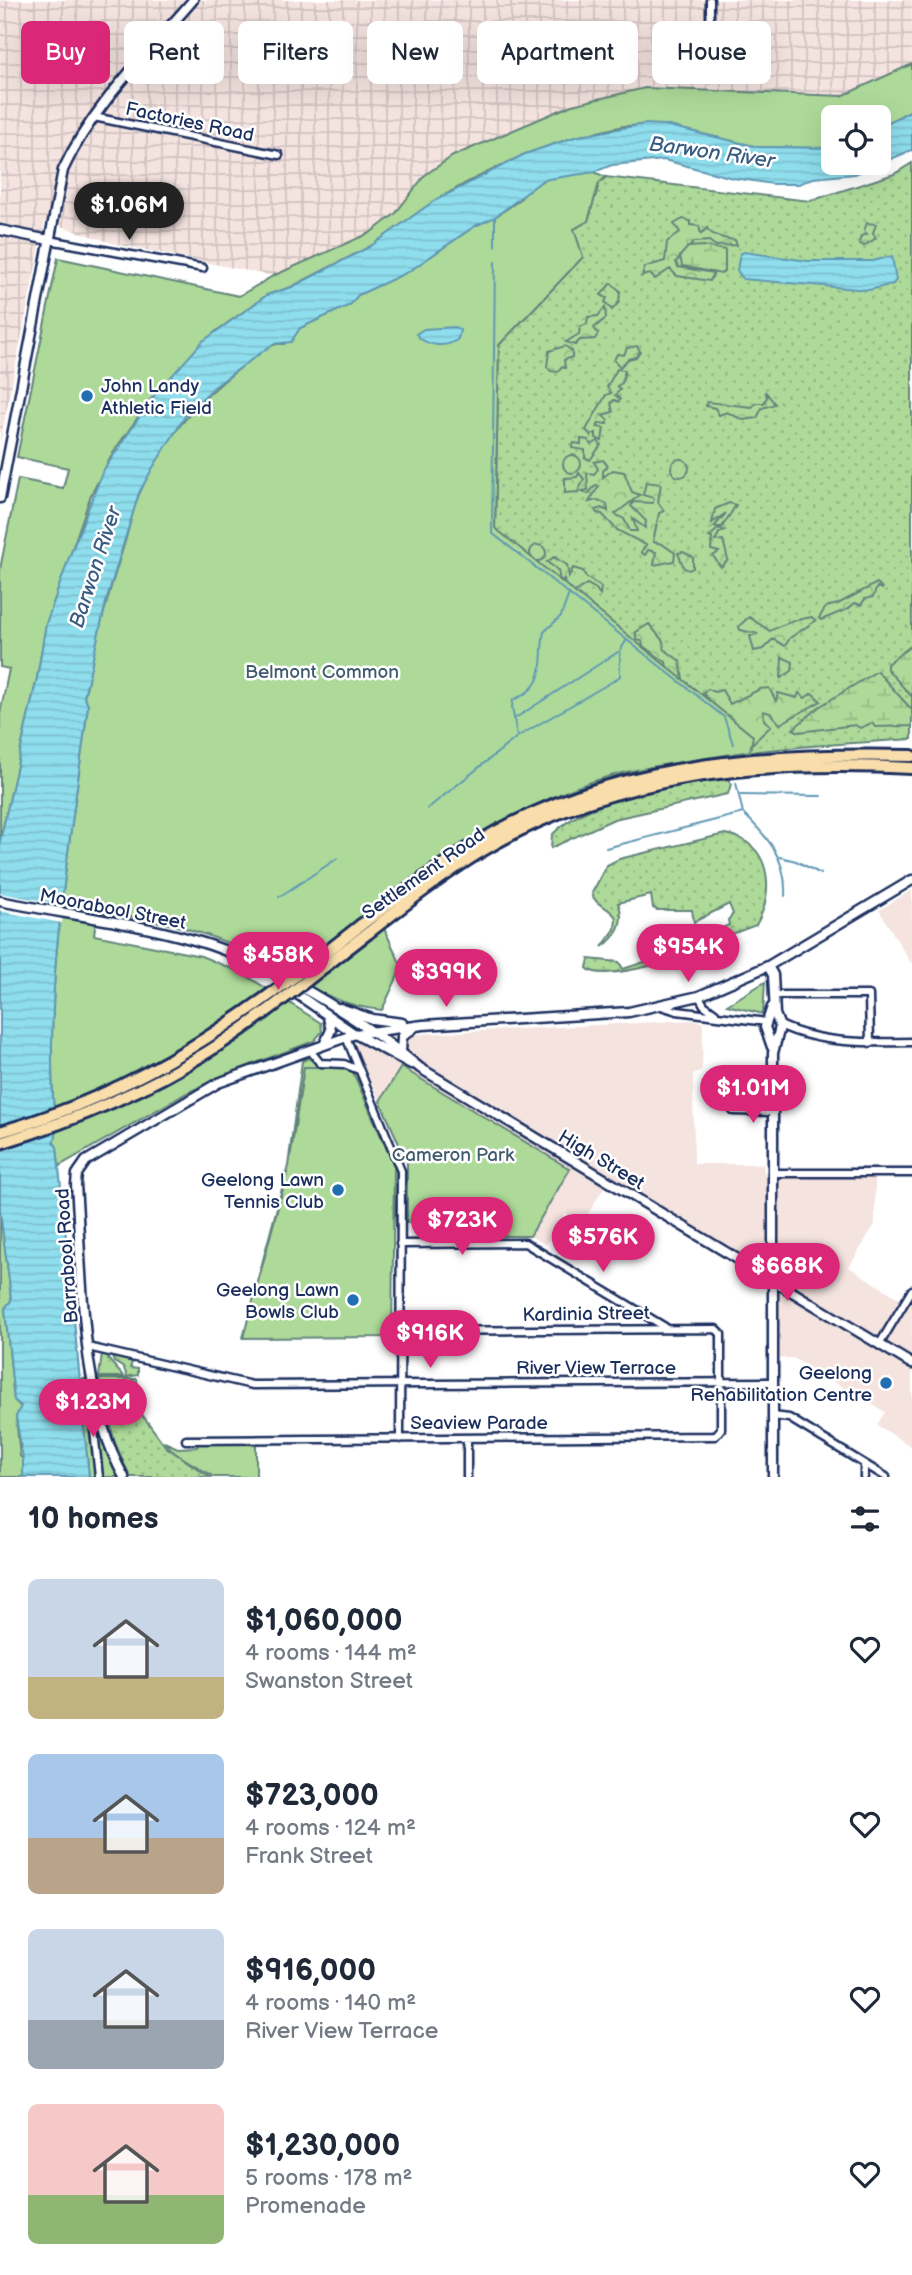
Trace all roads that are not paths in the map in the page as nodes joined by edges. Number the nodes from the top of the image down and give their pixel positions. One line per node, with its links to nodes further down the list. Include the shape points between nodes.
1 (193, 0): 4 (street)
2 (710, 0): 3 (street)
3 (710, 21)
4 (94, 117): 5 (street, Factories Road); 7 (street, via 63,170)
5 (279, 155)
6 (0, 230): 7 (street)
7 (49, 240): 8 (street); 9 (street)
8 (203, 268)
9 (4, 456): 10 (street)
10 (0, 498)
11 (912, 756): 15 (highway, Settlement Road, via 726,762 597,788 544,808 476,844)
12 (912, 768): 15 (highway, Settlement Road, via 733,772 683,777 599,798 481,852)
13 (912, 877): 17 (street)
14 (0, 901): 16 (street, Moorabool Street, via 193,940)
15 (365, 929): 37 (highway, Settlement Road, bridge, via 205,1041 115,1090); 38 (highway, Settlement Road, bridge, via 257,1018 167,1076 73,1119)
16 (257, 966): 20 (street, Moorabool Street); 23 (street, Moorabool Street)
17 (768, 966): 18 (street); 19 (street, via 773,975)
18 (699, 996): 21 (street); 22 (street)
19 (773, 1000): 25 (street); 29 (street, via 869,995)
20 (322, 1001): 24 (street, via 372,1018); 26 (street, Moorabool Street)
21 (661, 1006): 22 (street); 24 (street, via 600,1015)
22 (715, 1013): 25 (street)
23 (328, 1017): 27 (street, Moorabool Street); 30 (street, via 331,1028)
24 (423, 1025): 26 (street, Barrabool Road); 32 (street, via 402,1037)
25 (773, 1028): 29 (street); 36 (street)
26 (368, 1031): 27 (street, Barrabool Road); 32 (street, High Street)
27 (350, 1036): 30 (street, Barrabool Road); 33 (street, High Street); 34 (street)
28 (912, 1042): 29 (street)
29 (870, 1043)
30 (324, 1045): 31 (street, Barrabool Road)
31 (310, 1050): 34 (street, via 320,1063); 47 (street, Barrabool Road, via 218,1083 101,1149 81,1166 76,1185)
32 (401, 1052): 33 (street, High Street)
33 (420, 1068): 42 (street, High Street)
34 (359, 1070): 41 (street, via 400,1166)
35 (733, 1111): 36 (street)
36 (772, 1112): 39 (street)
37 (0, 1132)
38 (0, 1143)
39 (772, 1173): 40 (street); 42 (street)
40 (912, 1173)
41 (400, 1244): 44 (street, via 525,1243); 45 (street)
42 (773, 1281): 46 (street, High Street); 50 (street)
43 (911, 1295): 46 (street)
44 (667, 1328): 45 (street, Kardinia Street); 49 (street, Kardinia Street, via 720,1330)
45 (400, 1331): 51 (street)
46 (879, 1345): 48 (street, High Street)
47 (88, 1347): 51 (street, River View Terrace, via 252,1385); 59 (street, Barrabool Road, via 104,1426)
48 (912, 1364)
49 (721, 1382): 50 (street, River View Terrace); 51 (street, River View Terrace); 55 (street, Seaview Parade, via 721,1429 715,1436)
50 (773, 1382): 53 (street)
51 (400, 1384): 54 (street)
52 (91, 1403): 58 (street)
53 (773, 1416): 57 (street, via 789,1418); 61 (street)
54 (400, 1438): 55 (street, Seaview Parade); 56 (street, Seaview Parade)
55 (467, 1438): 60 (street)
56 (186, 1440)
57 (864, 1464): 62 (street); 63 (street)
58 (99, 1477)
59 (124, 1477)
60 (467, 1477)
61 (773, 1477)
62 (864, 1477)
63 (886, 1477)

